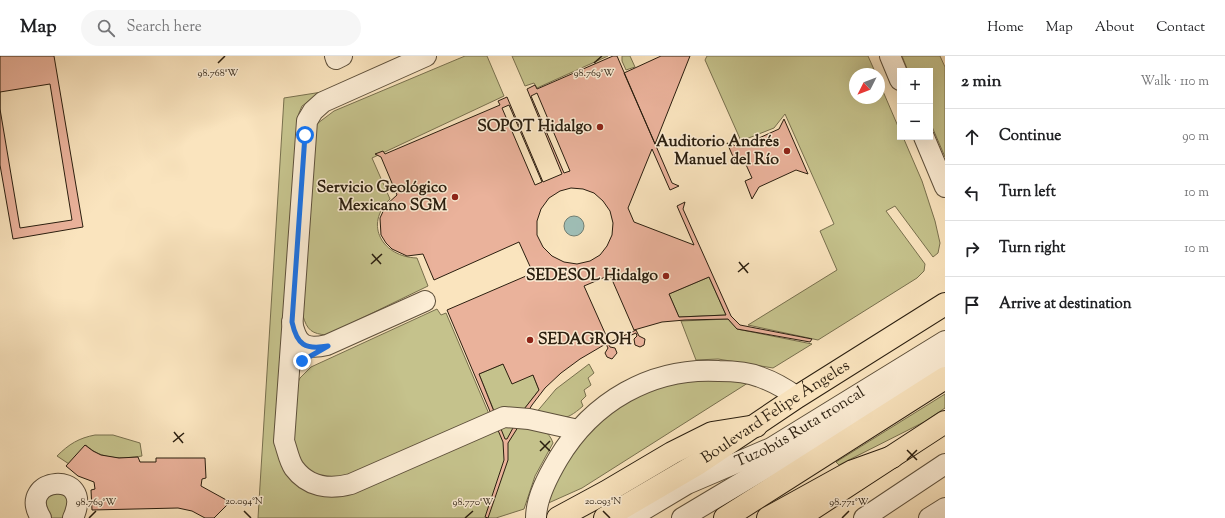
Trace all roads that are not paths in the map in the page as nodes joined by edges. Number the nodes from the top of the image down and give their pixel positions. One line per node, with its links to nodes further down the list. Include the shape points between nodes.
1 (335, 56): 2 (street, via 336,59)
2 (342, 56)
3 (890, 56): 6 (street)
4 (416, 58): 5 (street)
5 (391, 63): 11 (street, via 323,102 307,121)
6 (897, 73)
7 (925, 140): 8 (street)
8 (945, 187)
9 (426, 301): 13 (street)
10 (943, 302): 17 (main road, Boulevard Felipe Ángeles)
11 (292, 322): 13 (street, via 298,338 305,346); 16 (street)
12 (945, 341): 29 (street, Tuzobús Ruta troncal, via 771,448 687,484)
13 (328, 346): 16 (street, via 302,361)
14 (945, 361): 30 (street, Tuzobús Ruta troncal)
15 (945, 378): 31 (main road)
16 (289, 379): 20 (street, via 284,441 293,467 314,485 328,488 351,484 504,417 529,419)
17 (797, 397): 19 (main road, Boulevard Felipe Ángeles); 20 (street, via 781,386 756,376 727,371 690,371 638,385 603,406)
18 (945, 422): 21 (main road)
19 (756, 426): 27 (main road, via 712,433); 28 (main road, Boulevard Felipe Ángeles)
20 (578, 430): 26 (street, via 552,468 538,504)
21 (892, 457): 32 (main road, via 853,472); 33 (main road)
22 (945, 464): 34 (street)
23 (945, 508): 35 (street)
24 (41, 518): 25 (street, via 36,509 36,498 41,490 56,483 66,484 78,499)
25 (73, 518)
26 (536, 518)
27 (558, 518)
28 (605, 518)
29 (630, 518)
30 (682, 518)
31 (725, 518)
32 (768, 518)
33 (798, 518)
34 (864, 518)
35 (929, 518)

